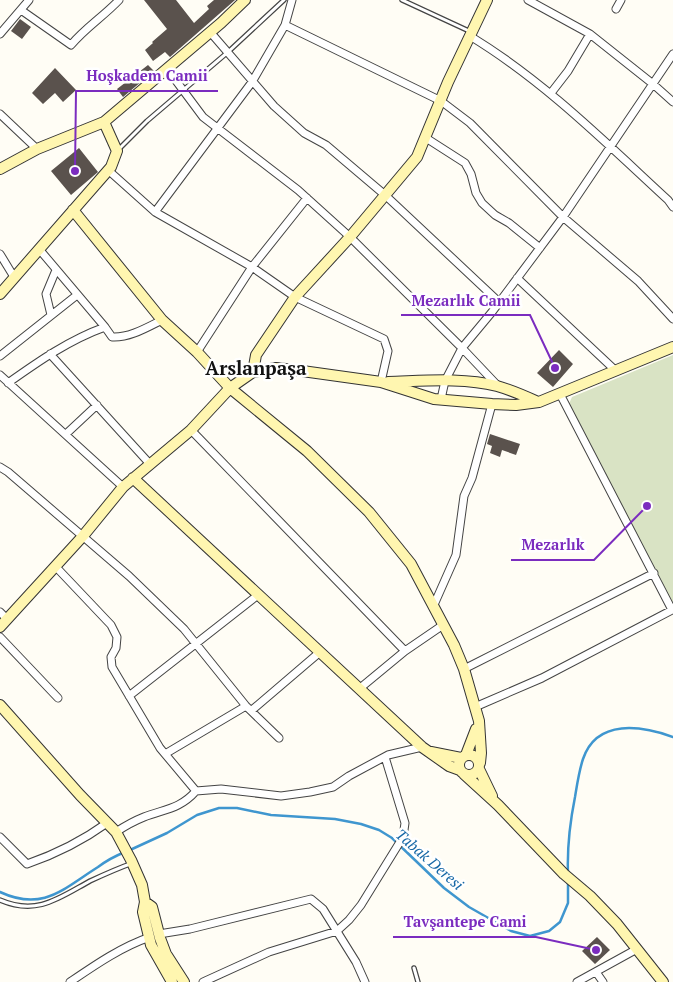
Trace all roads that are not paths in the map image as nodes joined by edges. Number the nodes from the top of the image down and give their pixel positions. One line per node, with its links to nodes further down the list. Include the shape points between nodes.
1 (29, 0): 11 (street)
2 (119, 0): 11 (street, via 71,44)
3 (245, 0): 13 (street)
4 (284, 0): 17 (lane)
5 (292, 0): 12 (street)
6 (402, 0): 15 (lane)
7 (488, 0): 15 (street)
8 (528, 0): 16 (street)
9 (621, 0): 10 (street)
10 (616, 9)
11 (21, 10): 14 (street)
12 (285, 25): 20 (street); 24 (street)
13 (210, 33): 17 (street); 19 (street)
14 (0, 34)
15 (471, 34): 23 (street); 24 (street)
16 (590, 34): 21 (street); 23 (street)
17 (228, 52): 20 (street); 22 (lane)
18 (673, 54): 21 (street)
19 (168, 70): 22 (street); 27 (street)
20 (252, 82): 28 (street); 35 (street, via 304,133 326,145)
21 (653, 84): 25 (street); 30 (street)
22 (184, 91): 28 (street, via 204,117); 32 (lane)
23 (551, 93): 30 (street)
24 (441, 101): 29 (street); 40 (street, via 470,123)
25 (673, 102)
26 (0, 114): 31 (street)
27 (104, 122): 31 (street); 32 (street)
28 (218, 128): 36 (street); 39 (street)
29 (426, 138): 35 (street, via 417,157); 42 (street, via 465,163 482,203)
30 (610, 146): 37 (street); 40 (street)
31 (37, 149): 33 (street)
32 (117, 151): 34 (street)
33 (0, 169)
34 (108, 170): 38 (street); 39 (street)
35 (385, 195): 41 (street); 52 (street)
36 (307, 198): 41 (street); 45 (street)
37 (673, 207)
38 (74, 210): 43 (street); 55 (street)
39 (155, 212): 45 (street)
40 (563, 217): 42 (street); 54 (street, via 638,281)
41 (350, 237): 51 (street); 58 (street)
42 (540, 248): 48 (street)
43 (39, 249): 46 (street); 47 (street)
44 (0, 254): 47 (street)
45 (252, 268): 51 (street); 59 (street)
46 (56, 270): 50 (street); 53 (street, via 46,294)
47 (14, 277): 49 (street)
48 (518, 278): 52 (street); 62 (street)
49 (0, 294)
50 (77, 295): 53 (street); 56 (street)
51 (295, 297): 63 (street, via 256,355); 66 (street, via 384,339 388,351)
52 (499, 302): 58 (street)
53 (51, 315): 61 (street)
54 (673, 319)
55 (162, 320): 56 (street, via 119,337 112,337); 59 (street)
56 (105, 327): 60 (street, via 83,335)
57 (673, 347): 62 (street)
58 (462, 348): 65 (street); 68 (street)
59 (197, 352): 69 (street)
60 (50, 354): 67 (street); 74 (street)
61 (0, 356)
62 (616, 371): 70 (street)
63 (253, 372): 66 (street, via 276,368); 69 (street)
64 (0, 375): 67 (street)
65 (446, 381): 66 (street); 68 (street); 71 (street)
66 (381, 382): 71 (street)
67 (8, 383): 76 (street)
68 (498, 386): 72 (street)
69 (230, 388): 75 (street); 85 (street, via 307,450 368,512 411,564)
70 (560, 394): 72 (street); 83 (street)
71 (441, 400): 73 (street)
72 (539, 402): 73 (street)
73 (492, 404): 85 (street, via 464,496 456,555)
74 (97, 405): 76 (street); 77 (street)
75 (191, 430): 77 (street); 90 (street)
76 (66, 434): 80 (street)
77 (149, 463): 79 (street)
78 (0, 467): 81 (street)
79 (133, 478): 80 (street); 84 (street)
80 (123, 487): 81 (street)
81 (83, 536): 82 (street); 89 (street, via 184,629)
82 (56, 567): 86 (street); 94 (street, via 112,625 117,637 111,657 112,667)
83 (654, 573): 92 (street); 97 (street, via 672,610 542,678)
84 (258, 596): 89 (street); 91 (street)
85 (433, 606): 87 (street)
86 (2, 620)
87 (443, 625): 90 (street); 92 (street)
88 (0, 637): 95 (street)
89 (196, 644): 94 (street); 98 (street)
90 (405, 651): 93 (street)
91 (320, 652): 93 (street); 98 (street)
92 (464, 669): 97 (street)
93 (359, 689): 101 (street)
94 (129, 696): 102 (street)
95 (58, 698)
96 (0, 705): 109 (street)
97 (475, 707): 99 (street)
98 (249, 708): 100 (street); 102 (street)
99 (479, 721): 104 (street); 105 (street)
100 (280, 738)
101 (425, 749): 103 (street); 104 (street); 106 (street)
102 (165, 754): 107 (street)
103 (385, 757): 107 (street, via 333,787 310,792 281,796 221,789); 114 (street, via 405,823 403,837 361,905)
104 (464, 757): 105 (street, via 472,755 477,758); 106 (street, via 459,764)
105 (479, 766): 106 (street, via 476,773); 108 (street)
106 (462, 772): 108 (street)
107 (196, 791): 110 (street, via 176,807 145,817)
108 (498, 805): 116 (street, via 564,874 590,896)
109 (107, 823): 110 (street); 111 (street, via 68,848 27,864)
110 (116, 832): 112 (street)
111 (0, 838)
112 (132, 861): 113 (lane, via 46,904 22,906); 115 (street, via 142,885 143,912)
113 (0, 900)
114 (337, 932): 115 (street, via 323,909 311,899); 122 (street, via 269,952); 123 (street)
115 (154, 936): 119 (street, via 137,942); 120 (street, via 159,961); 121 (street)
116 (637, 949): 118 (street); 127 (street)
117 (414, 968): 124 (lane)
118 (596, 972): 125 (street); 126 (street)
119 (70, 982)
120 (172, 982)
121 (184, 982)
122 (203, 982)
123 (366, 982)
124 (418, 982)
125 (577, 982)
126 (603, 982)
127 (663, 982)

